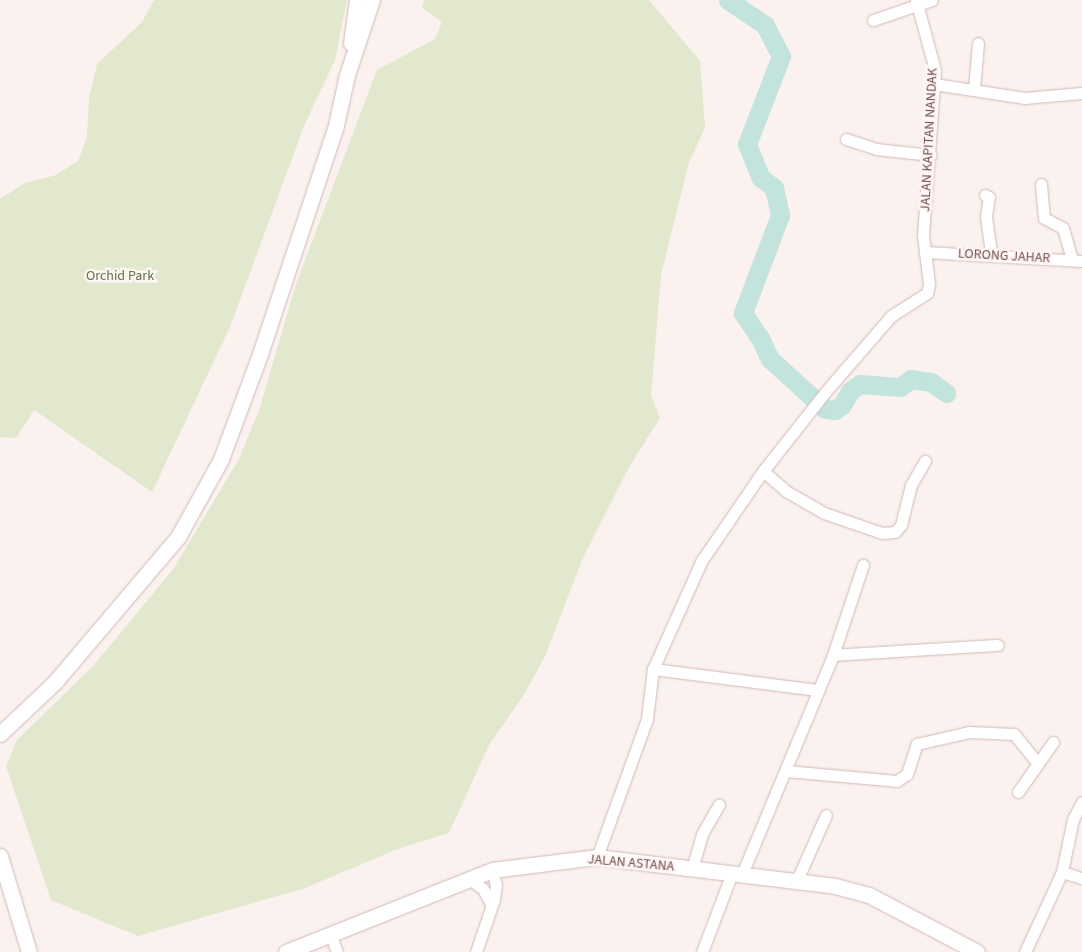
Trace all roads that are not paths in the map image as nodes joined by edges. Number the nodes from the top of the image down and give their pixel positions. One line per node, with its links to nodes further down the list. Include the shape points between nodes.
1 (357, 0): 7 (street)
2 (372, 0): 7 (street)
3 (932, 0): 4 (street)
4 (917, 2): 5 (street); 8 (street, JALAN KAPITAN NANDAK, via 934,61)
5 (873, 20)
6 (978, 43): 9 (street)
7 (349, 67): 25 (street, via 336,125 260,354 221,459 208,484 178,538 55,682)
8 (934, 84): 9 (street); 12 (street, JALAN KAPITAN NANDAK)
9 (974, 89): 10 (street, via 1024,98)
10 (1082, 93)
11 (846, 139): 12 (street, via 876,149)
12 (931, 155): 15 (street, JALAN KAPITAN NANDAK, via 923,235)
13 (1041, 184): 17 (street, via 1044,218 1063,228)
14 (985, 195): 16 (street, via 989,197 986,217)
15 (925, 252): 16 (street, LORONG JAHAR); 19 (street, JALAN KAPITAN NANDAK, via 926,293 892,316 809,411)
16 (991, 254): 17 (street, LORONG JAHAR)
17 (1077, 261)
18 (925, 461): 19 (street, via 911,485 901,525 895,532 882,533 824,513 786,491)
19 (763, 471): 23 (street, via 702,560)
20 (863, 565): 22 (street)
21 (998, 645): 22 (street)
22 (833, 655): 24 (street)
23 (653, 669): 24 (street); 34 (street, via 647,719)
24 (818, 690): 28 (street)
25 (0, 734)
26 (1053, 742): 27 (street)
27 (1038, 764): 28 (street, via 1014,734 969,732 917,744 907,774 897,781); 29 (street)
28 (786, 771): 38 (street)
29 (1018, 792)
30 (1082, 802): 37 (street, via 1073,818)
31 (718, 805): 35 (street, via 702,834)
32 (826, 815): 41 (street)
33 (0, 856): 44 (street)
34 (597, 857): 35 (street, JALAN ASTANA); 36 (street, JALAN ASTANA)
35 (692, 869): 38 (street, JALAN ASTANA)
36 (492, 870): 39 (street, JALAN ASTANA); 42 (street, via 496,885)
37 (1062, 872): 40 (street); 50 (street)
38 (737, 874): 41 (street, JALAN ASTANA); 48 (street)
39 (468, 878): 42 (street, via 483,890); 43 (street, JALAN ASTANA)
40 (1082, 878)
41 (797, 880): 49 (street, JALAN ASTANA, via 869,895)
42 (492, 905): 47 (street)
43 (331, 935): 45 (street, JALAN ASTANA); 46 (street)
44 (29, 952)
45 (286, 952)
46 (337, 952)
47 (476, 952)
48 (702, 952)
49 (977, 952)
50 (1025, 952)

